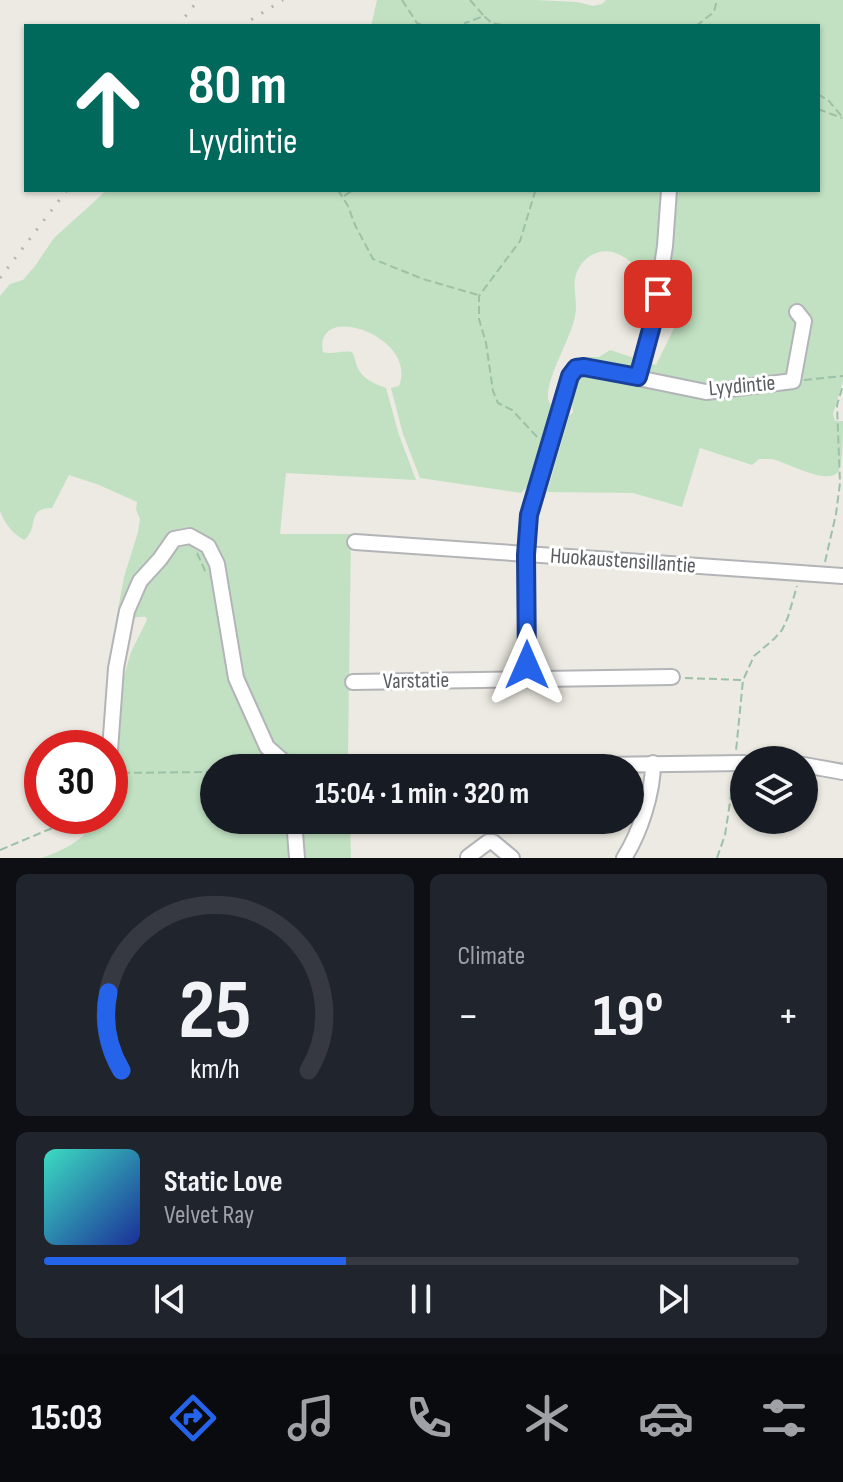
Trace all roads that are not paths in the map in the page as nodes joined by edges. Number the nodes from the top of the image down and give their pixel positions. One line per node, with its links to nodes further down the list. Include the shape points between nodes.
1 (669, 192): 3 (street, via 657,304)
2 (797, 312): 3 (street, Lyydintie, via 804,321 793,381 706,392)
3 (638, 377): 5 (street, Lyydintie, via 584,367 570,376 529,515)
4 (355, 542): 5 (street, Huokaustensillantie)
5 (526, 555): 6 (street, Huokaustensillantie); 8 (street)
6 (843, 576)
7 (672, 677): 8 (street, Varstatie)
8 (527, 679): 9 (street, Varstatie)
9 (353, 682)
10 (111, 730): 11 (street, via 127,611 140,581 174,539 190,536 208,546 217,564 236,678)
11 (275, 754)
12 (644, 763): 13 (street)
13 (653, 763): 14 (street); 21 (street, via 653,783)
14 (730, 764)
15 (818, 768): 16 (street)
16 (843, 772)
17 (295, 834): 19 (street)
18 (468, 857): 20 (street, via 493,842)
19 (297, 858)
20 (512, 858)
21 (624, 858)

